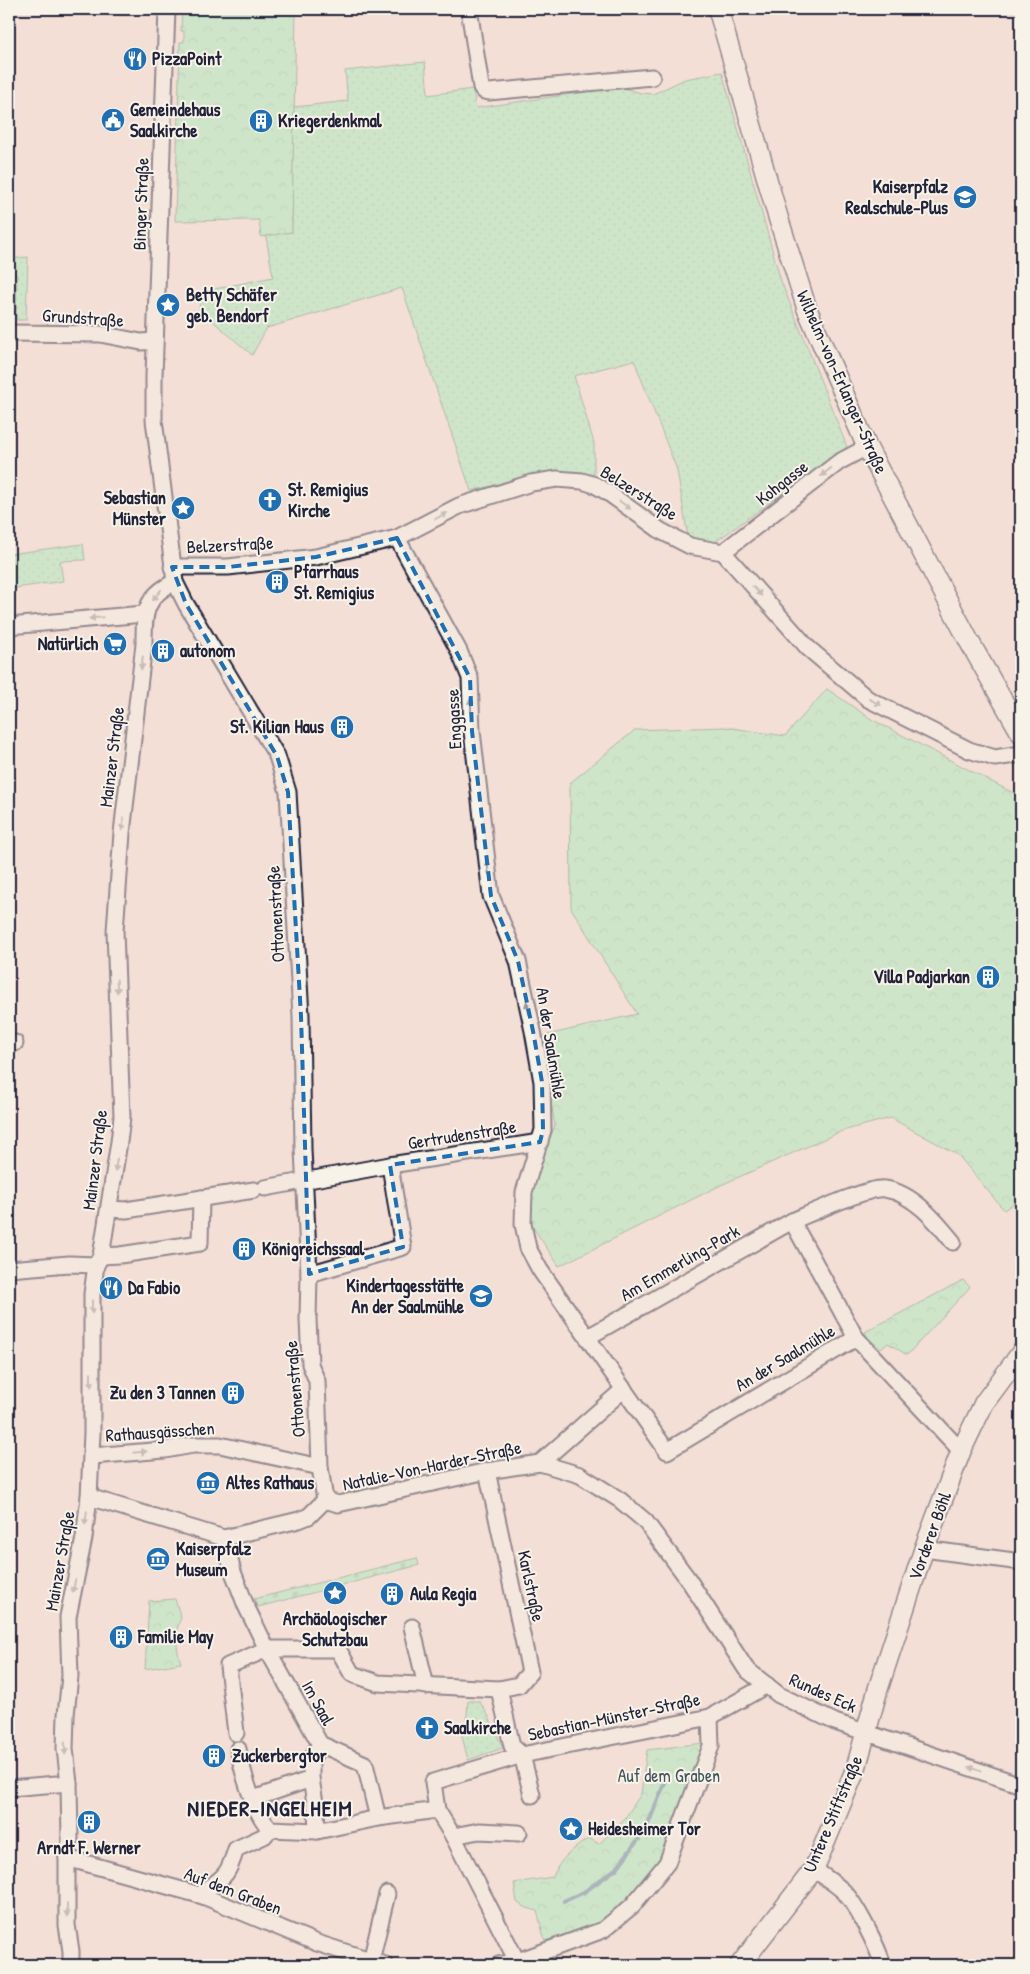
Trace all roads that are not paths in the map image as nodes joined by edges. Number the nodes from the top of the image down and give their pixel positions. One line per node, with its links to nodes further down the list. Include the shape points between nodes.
1 (167, 9): 6 (street, Binger Straße)
2 (469, 9): 4 (street, via 484,91)
3 (718, 9): 7 (main road, Wilhelm-von-Erlanger-Straße, via 808,308)
4 (652, 77)
5 (9, 333): 6 (street, Grundstraße, via 100,334)
6 (155, 341): 10 (street, via 154,420)
7 (867, 447): 9 (street, Kohgasse, one-way to 9, via 839,462); 14 (main road, Wilhelm-von-Erlanger-Straße)
8 (397, 538): 9 (street, Belzerstraße, one-way to 9, via 459,506 530,483 569,479 596,485 661,531 690,546); 10 (street, Belzerstraße, via 316,557 228,567); 16 (street, Enggasse, one-way to 8, via 491,896 472,731 470,678 459,651)
9 (723, 552): 15 (street, one-way to 15, via 808,648 868,699 969,750 995,758)
10 (172, 567): 11 (street)
11 (175, 582): 12 (street, one-way to 12, via 163,587); 19 (street, Ottonenstraße, via 277,756 288,792 301,1016)
12 (144, 614): 13 (street, one-way to 13); 21 (street, Mainzer Straße, one-way to 21, via 144,644 114,931 122,1117)
13 (9, 626)
14 (1021, 733)
15 (1021, 754)
16 (500, 914): 17 (street, An der Saalmühle, one-way to 16, via 543,1130 542,1082 534,1031 518,961)
17 (540, 1142): 18 (street, Gertrudenstraße); 27 (street, An der Saalmühle, via 524,1192 523,1224 528,1248)
18 (390, 1165): 19 (street, Gertrudenstraße); 26 (street, Gertrudenstraße, via 403,1247)
19 (305, 1182): 20 (street, Gertrudenstraße); 26 (street, Ottonenstraße)
20 (201, 1198): 21 (street, Gertrudenstraße, via 126,1210); 24 (street, via 200,1243)
21 (109, 1209): 24 (street, Mainzer Straße)
22 (792, 1221): 23 (street, Am Emmerling-Park, via 884,1188 901,1194 919,1207 941,1226); 27 (street, Am Emmerling-Park); 28 (street)
23 (953, 1242)
24 (98, 1260): 25 (street); 32 (street, Mainzer Straße, one-way to 32, via 92,1294)
25 (9, 1269)
26 (309, 1274): 34 (street, Ottonenstraße, via 310,1364 317,1381)
27 (588, 1337): 30 (street, An der Saalmühle)
28 (856, 1338): 30 (street, An der Saalmühle, via 667,1451); 31 (street, An der Saalmühle)
29 (1021, 1353): 31 (main road, Vorderer Böhl, via 984,1403)
30 (624, 1389): 33 (street)
31 (961, 1451): 39 (main road, Vorderer Böhl)
32 (92, 1456): 34 (street, Rathausgässchen, one-way to 34, via 220,1445); 36 (street, Mainzer Straße)
33 (540, 1463): 35 (street, Natalie-Von-Harder-Straße); 44 (street, Natalie-Von-Harder-Straße, via 580,1475 616,1497 645,1521 688,1578 746,1669)
34 (320, 1467): 37 (street, Ottonenstraße)
35 (487, 1471): 37 (street, Natalie-Von-Harder-Straße, via 338,1504); 45 (street, Karlstraße, via 530,1672 519,1686)
36 (89, 1497): 38 (street); 53 (street, Mainzer Straße, one-way to 53, via 68,1617 70,1676 65,1750)
37 (325, 1500): 38 (street, Natalie-Von-Harder-Straße, via 309,1516 299,1520)
38 (224, 1538): 42 (street, Im Saal, via 246,1606)
39 (924, 1549): 40 (street); 47 (main road, Vorderer Böhl)
40 (1021, 1562)
41 (412, 1627): 43 (street)
42 (267, 1649): 43 (street, via 338,1649 352,1674 378,1683); 48 (street, via 228,1666); 49 (street, Im Saal)
43 (426, 1686): 45 (street)
44 (766, 1686): 46 (street, Sebastian-Münster-Straße); 47 (street, Rundes Eck, via 836,1722)
45 (499, 1688): 51 (street, via 512,1746)
46 (710, 1717): 51 (street, Sebastian-Münster-Straße); 69 (street, via 711,1746 667,1863 632,1906 603,1930)
47 (866, 1732): 54 (street, Rundes Eck, one-way to 47); 65 (main road, Untere Stiftstraße, via 856,1768)
48 (236, 1733)
49 (320, 1744): 52 (street, via 311,1760); 59 (street, Im Saal, via 364,1764)
50 (238, 1749): 57 (street)
51 (522, 1755): 56 (street); 58 (street, Sebastian-Münster-Straße, via 433,1782)
52 (311, 1779): 57 (street); 61 (street)
53 (69, 1784): 55 (street); 64 (street, Mainzer Straße, via 70,1841)
54 (1021, 1785)
55 (9, 1788)
56 (532, 1795)
57 (253, 1799): 60 (street, via 262,1821)
58 (437, 1810): 59 (street); 63 (street)
59 (378, 1818): 61 (street)
60 (270, 1829): 61 (street); 67 (street, via 264,1836 236,1849 229,1870 205,1890)
61 (317, 1831)
62 (519, 1833): 63 (street, via 479,1831)
63 (453, 1836): 69 (street)
64 (66, 1858): 67 (street, Auf dem Graben); 70 (street, Mainzer Straße, one-way to 70)
65 (814, 1869): 72 (main road, Untere Stiftstraße); 73 (street, via 844,1891)
66 (387, 1894): 68 (street)
67 (203, 1896): 68 (street, Auf dem Graben, via 317,1943)
68 (378, 1963)
69 (518, 1963): 71 (street)
70 (71, 1965)
71 (498, 1965)
72 (740, 1965)
73 (883, 1965)

